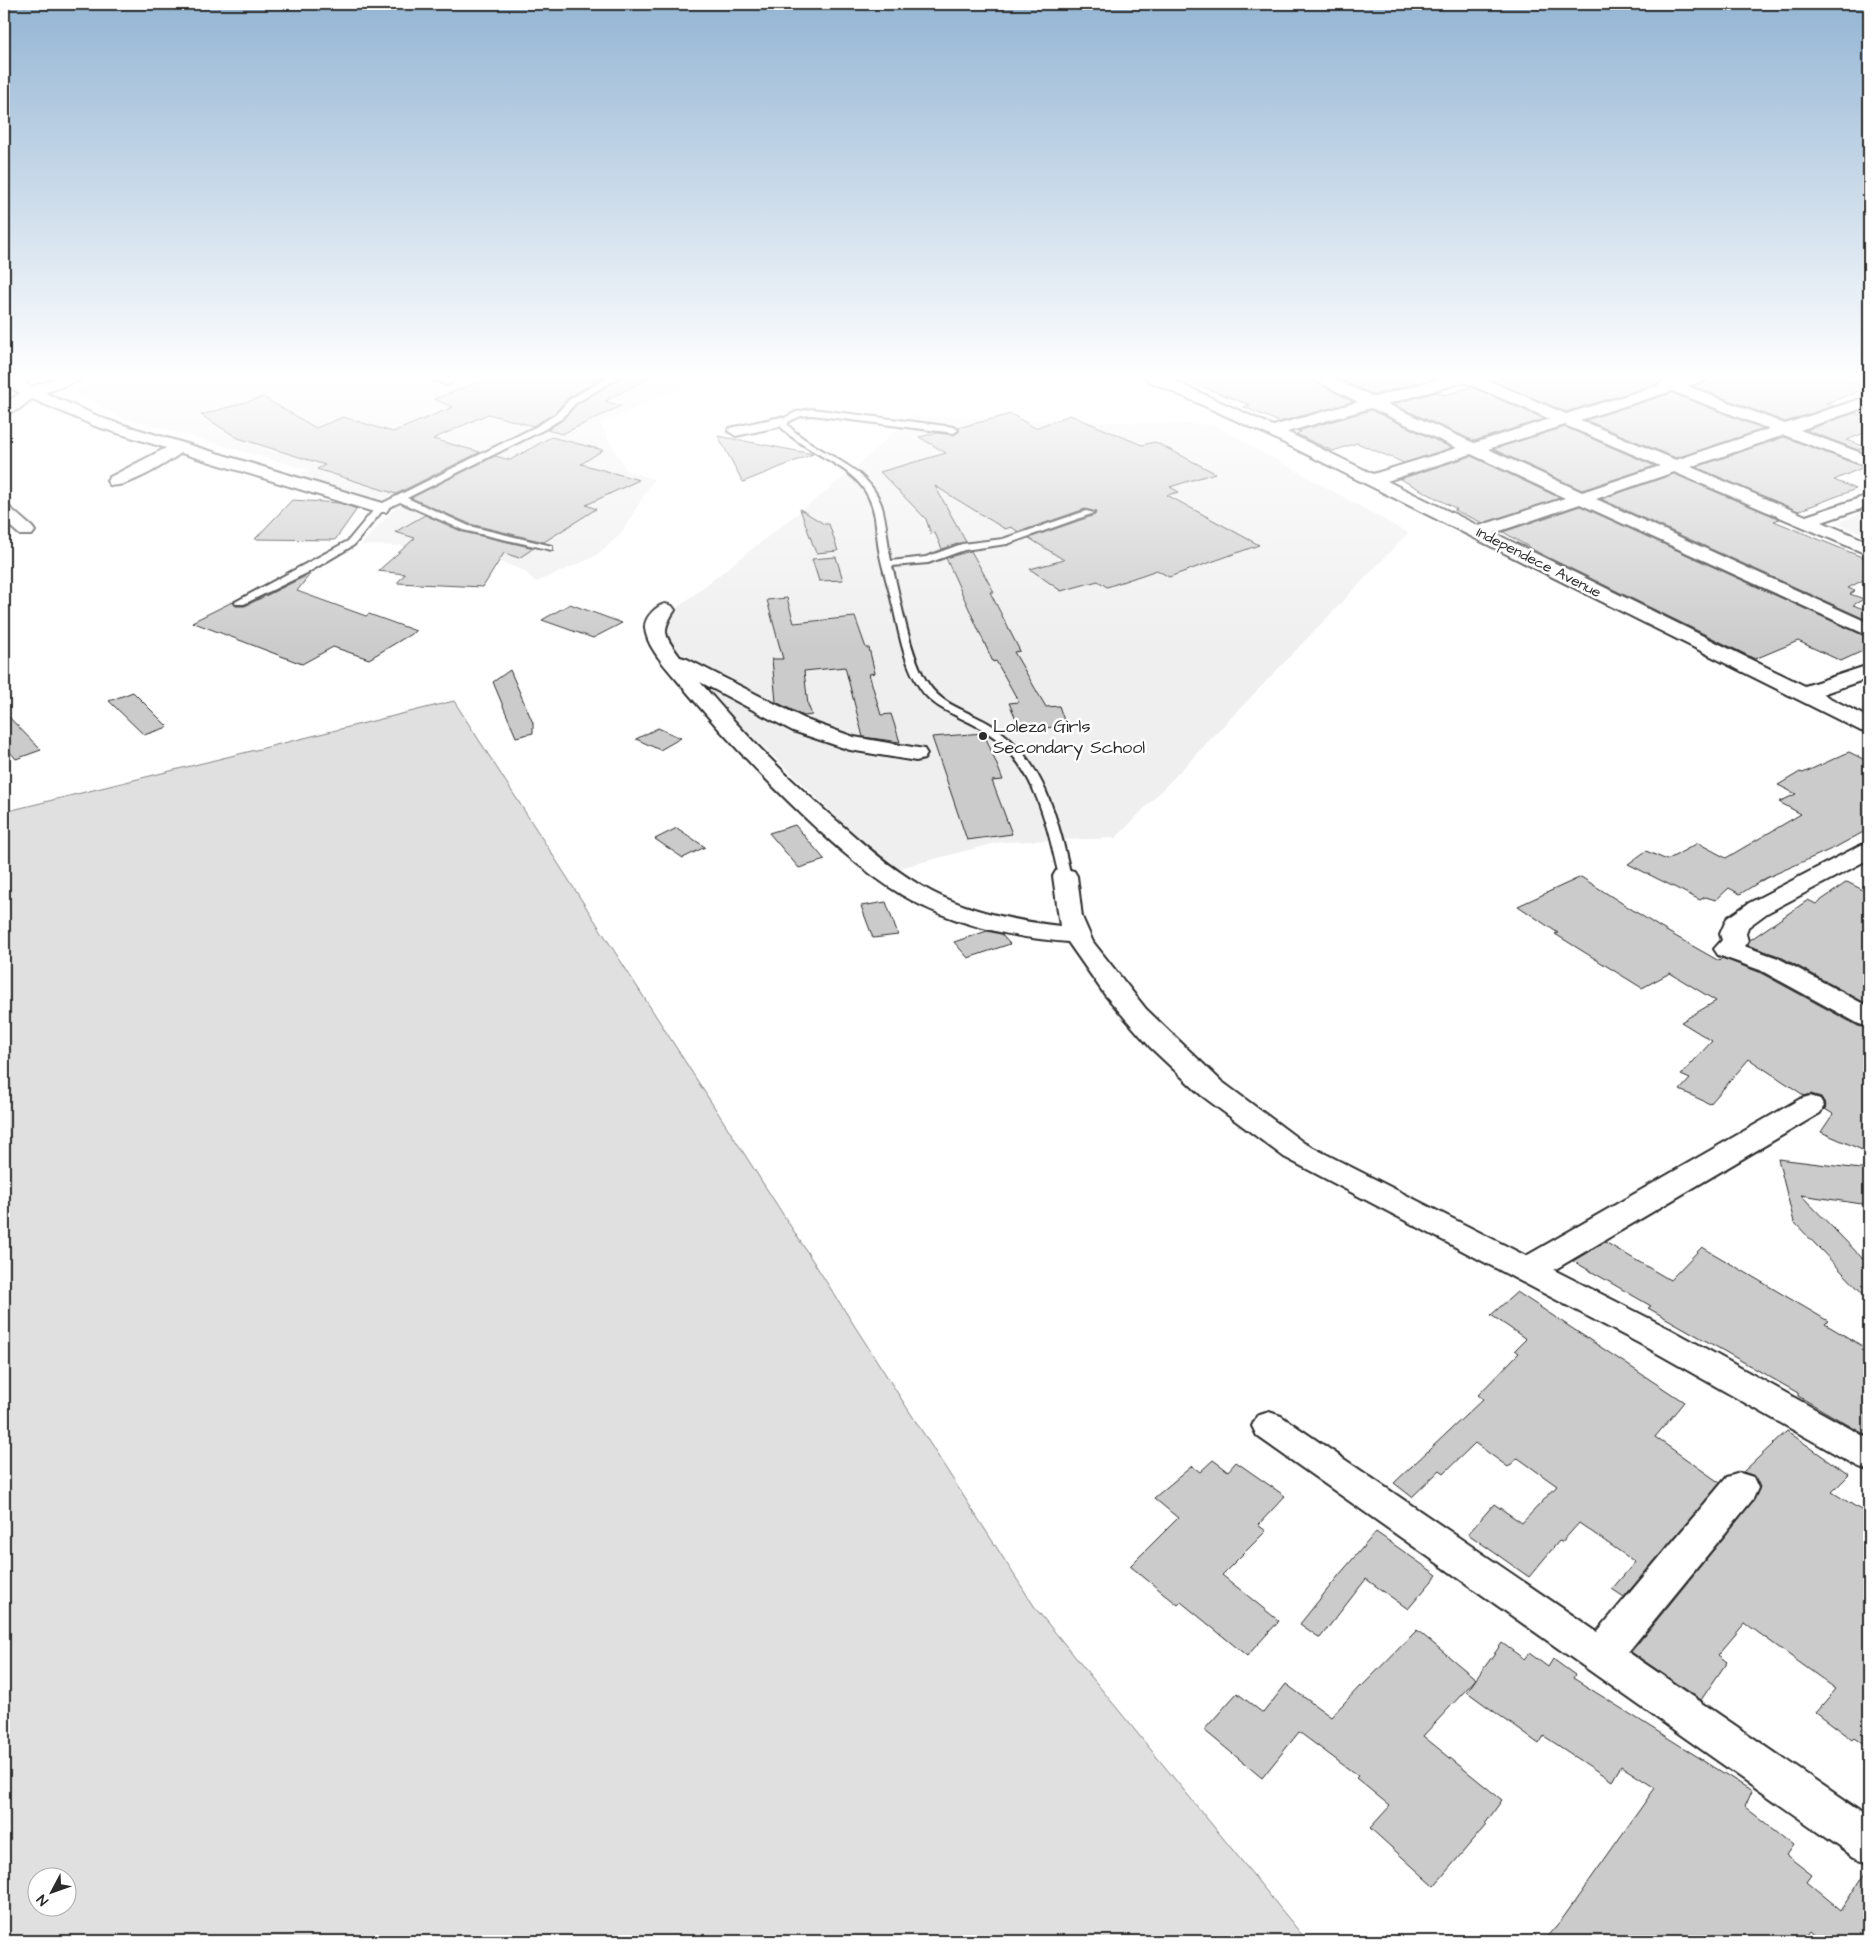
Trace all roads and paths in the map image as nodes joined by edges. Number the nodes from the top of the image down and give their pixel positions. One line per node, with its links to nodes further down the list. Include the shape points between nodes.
1 (143, 468): 11 (street)
2 (250, 468): 15 (street)
3 (460, 468): 12 (lane)
4 (844, 468): 23 (lane, via 857,476 870,491 880,519)
5 (1348, 468): 10 (street, Independece Avenue)
6 (1410, 468): 10 (street)
7 (1515, 468): 13 (street)
8 (1670, 468): 13 (street)
9 (1679, 468): 18 (street)
10 (1372, 480): 20 (street, Independece Avenue)
11 (116, 481)
12 (400, 498): 15 (lane); 21 (lane, via 466,528)
13 (1581, 498): 20 (street); 26 (street)
14 (1869, 500): 18 (street)
15 (380, 508): 24 (lane, via 351,543)
16 (4, 512): 19 (street)
17 (1089, 513): 23 (lane, via 1004,542 962,548 928,560)
18 (1805, 522): 22 (street)
19 (26, 531)
20 (1480, 532): 29 (street, Independece Avenue)
21 (549, 548)
22 (1869, 550)
23 (887, 564): 33 (lane, via 915,669 927,691 965,717 990,729 1028,765 1050,813)
24 (240, 602)
25 (665, 610): 27 (street, via 655,627 660,642)
26 (1869, 630)
27 (673, 659): 31 (street, via 801,726 850,743); 34 (street, via 732,733 857,852 899,883 925,898 983,918 1053,934)
28 (1869, 671): 29 (street)
29 (1805, 693): 30 (street, Independece Avenue)
30 (1869, 726)
31 (916, 754)
32 (1863, 860): 35 (street, via 1758,908 1736,923 1735,941 1727,949 1769,964)
33 (1065, 876): 34 (street)
34 (1076, 935): 37 (street, via 1107,980 1153,1034 1239,1112 1294,1150)
35 (1869, 1018)
36 (1810, 1106): 37 (street)
37 (1529, 1269): 39 (street)
38 (1268, 1426): 41 (street)
39 (1869, 1456)
40 (1740, 1488): 41 (street)
41 (1601, 1656): 42 (street)
42 (1869, 1842)

